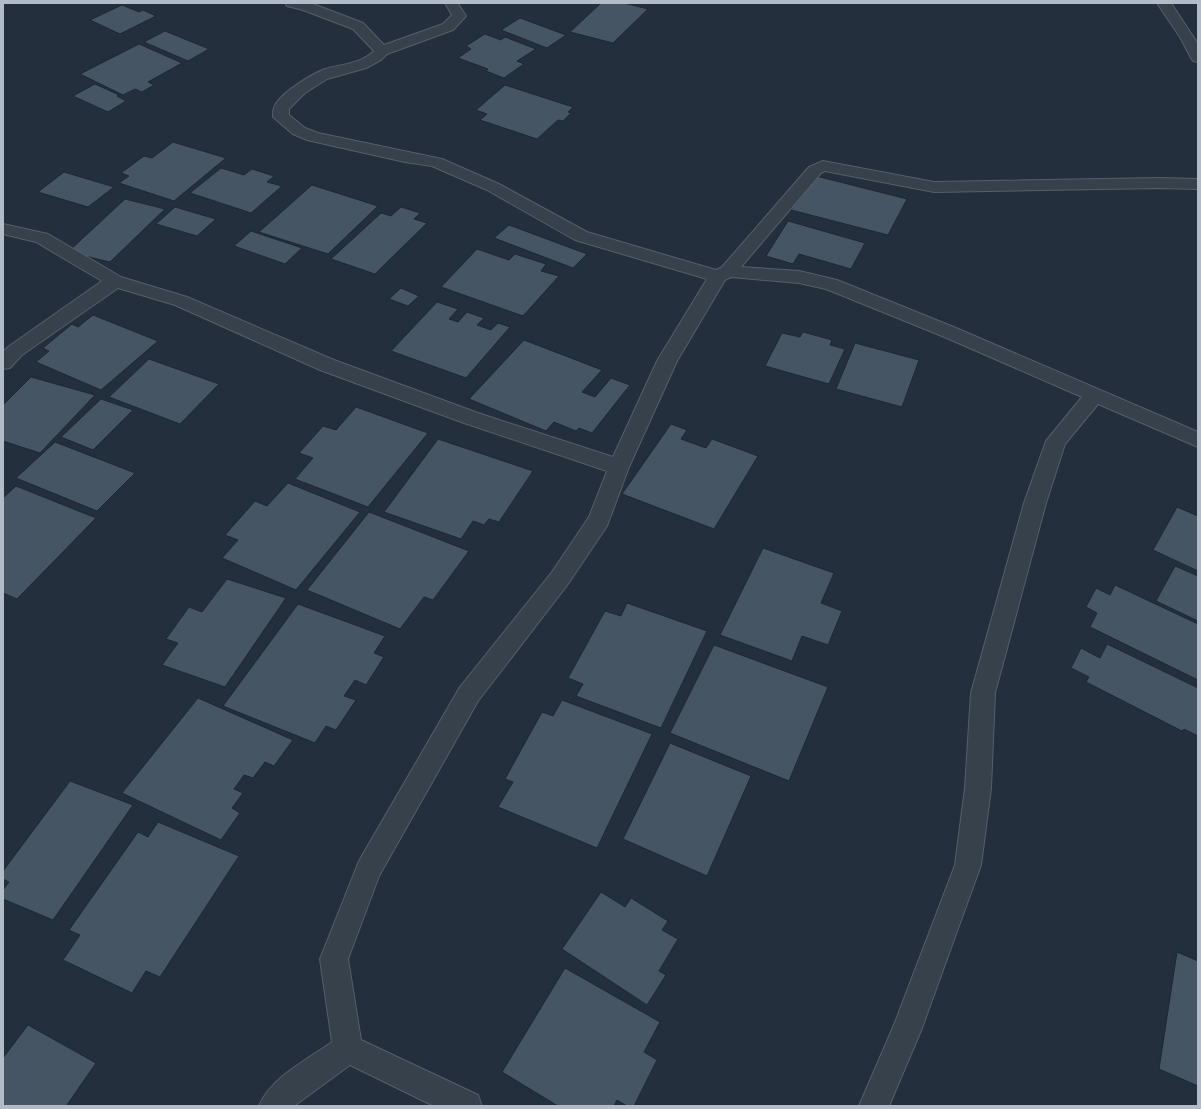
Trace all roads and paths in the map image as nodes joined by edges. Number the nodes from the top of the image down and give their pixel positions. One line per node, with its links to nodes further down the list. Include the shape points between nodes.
1 (292, 3): 4 (street, via 358,26)
2 (452, 3): 4 (street, via 459,16 448,27)
3 (1164, 3): 5 (street)
4 (382, 51): 8 (street, via 376,58 359,66 323,75 293,93 281,108 281,117 299,131 313,137 436,162 493,186 581,236)
5 (1198, 58)
6 (1198, 184): 8 (street, via 934,187 823,166 815,170)
7 (3, 229): 9 (street, via 42,238)
8 (723, 274): 11 (street, via 799,277 831,284 949,332); 13 (street, via 667,361)
9 (115, 281): 10 (street); 13 (street, via 181,301 327,365 456,413)
10 (3, 362)
11 (1094, 396): 12 (street); 17 (street, via 1056,441 1035,503 983,693 978,788 968,865 907,1028)
12 (1198, 440)
13 (619, 467): 14 (street, via 599,520 560,578 469,694 368,870 334,959)
14 (348, 1049): 15 (street, via 284,1094); 16 (street)
15 (274, 1106)
16 (467, 1106)
17 (874, 1106)

